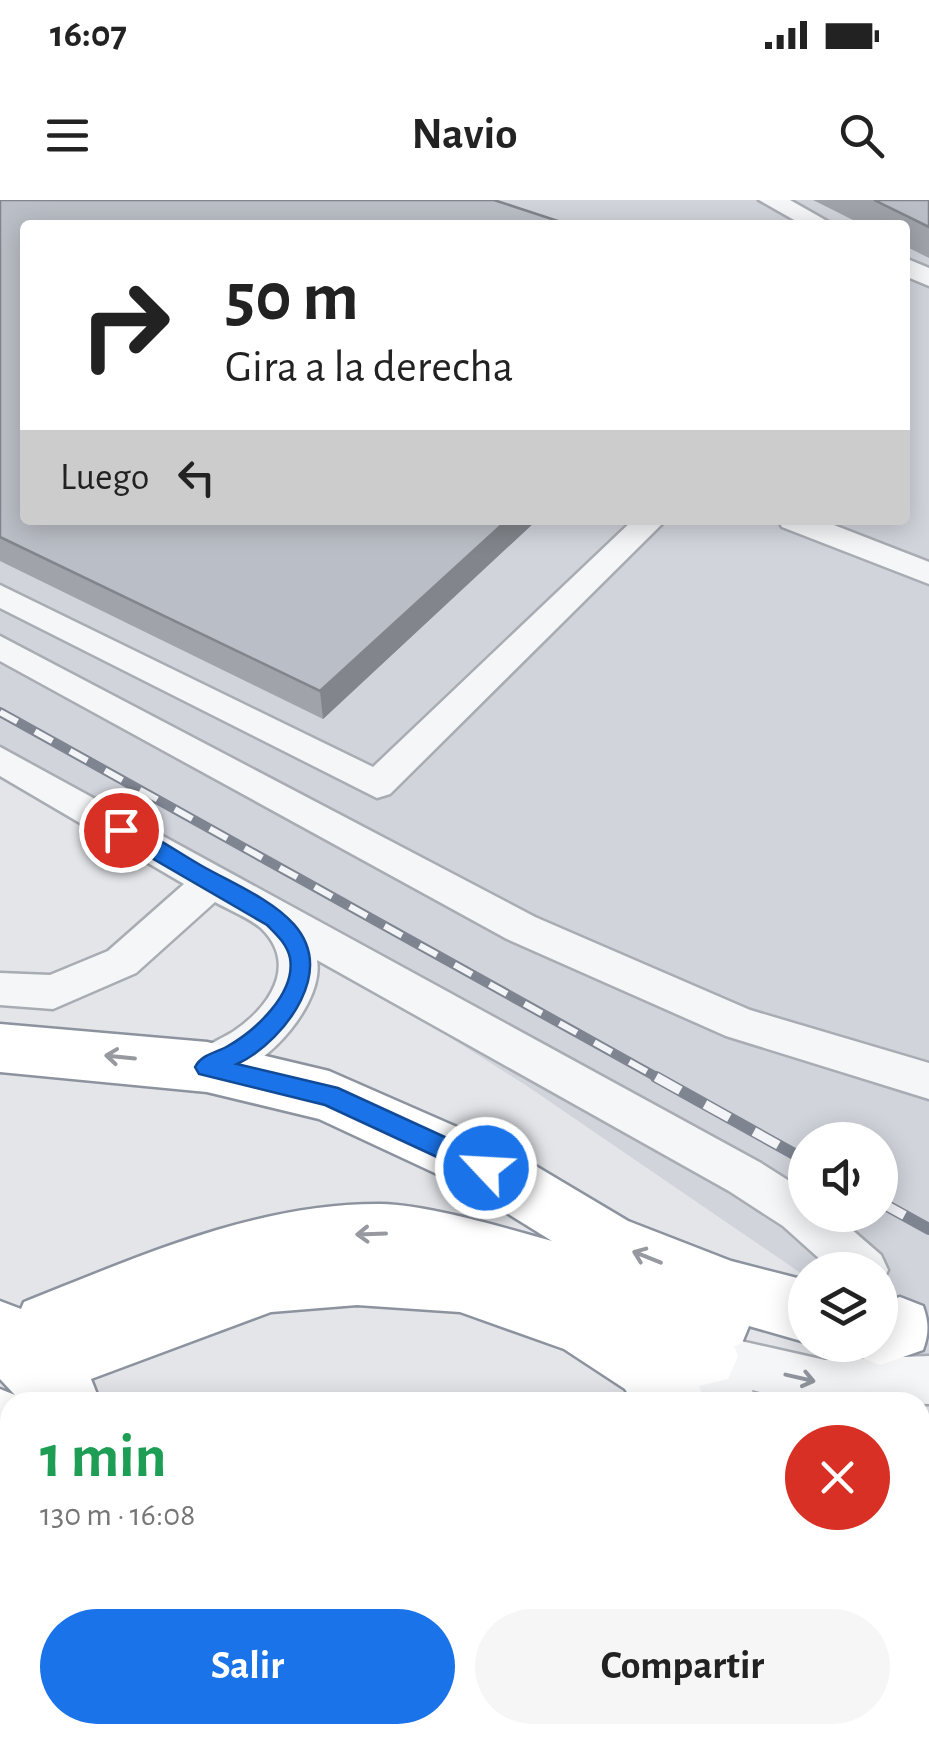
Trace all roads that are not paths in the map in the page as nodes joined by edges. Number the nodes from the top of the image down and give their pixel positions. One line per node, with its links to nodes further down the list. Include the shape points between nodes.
1 (771, 200): 2 (street)
2 (812, 220)
3 (646, 525): 6 (street, via 378,785)
4 (806, 525): 5 (street)
5 (929, 574)
6 (0, 595)
7 (0, 647): 14 (street, via 521,928 741,1024)
8 (0, 760): 9 (street)
9 (212, 882): 10 (street); 11 (street, via 122,962 54,992)
10 (275, 918): 13 (street, via 301,958 299,981 284,1012 262,1035); 15 (street, via 745,1177)
11 (0, 989)
12 (0, 1048): 13 (highway, one-way to 12)
13 (207, 1067): 16 (highway, one-way to 13, via 730,1291 606,1241 486,1168 329,1096)
14 (928, 1080)
15 (844, 1252)
16 (788, 1306)
17 (598, 1307): 19 (highway); 20 (highway, via 460,1282 357,1275 271,1282); 21 (highway)
18 (901, 1328): 21 (street, one-way to 18, via 825,1384)
19 (788, 1337)
20 (48, 1352)
21 (703, 1387)

